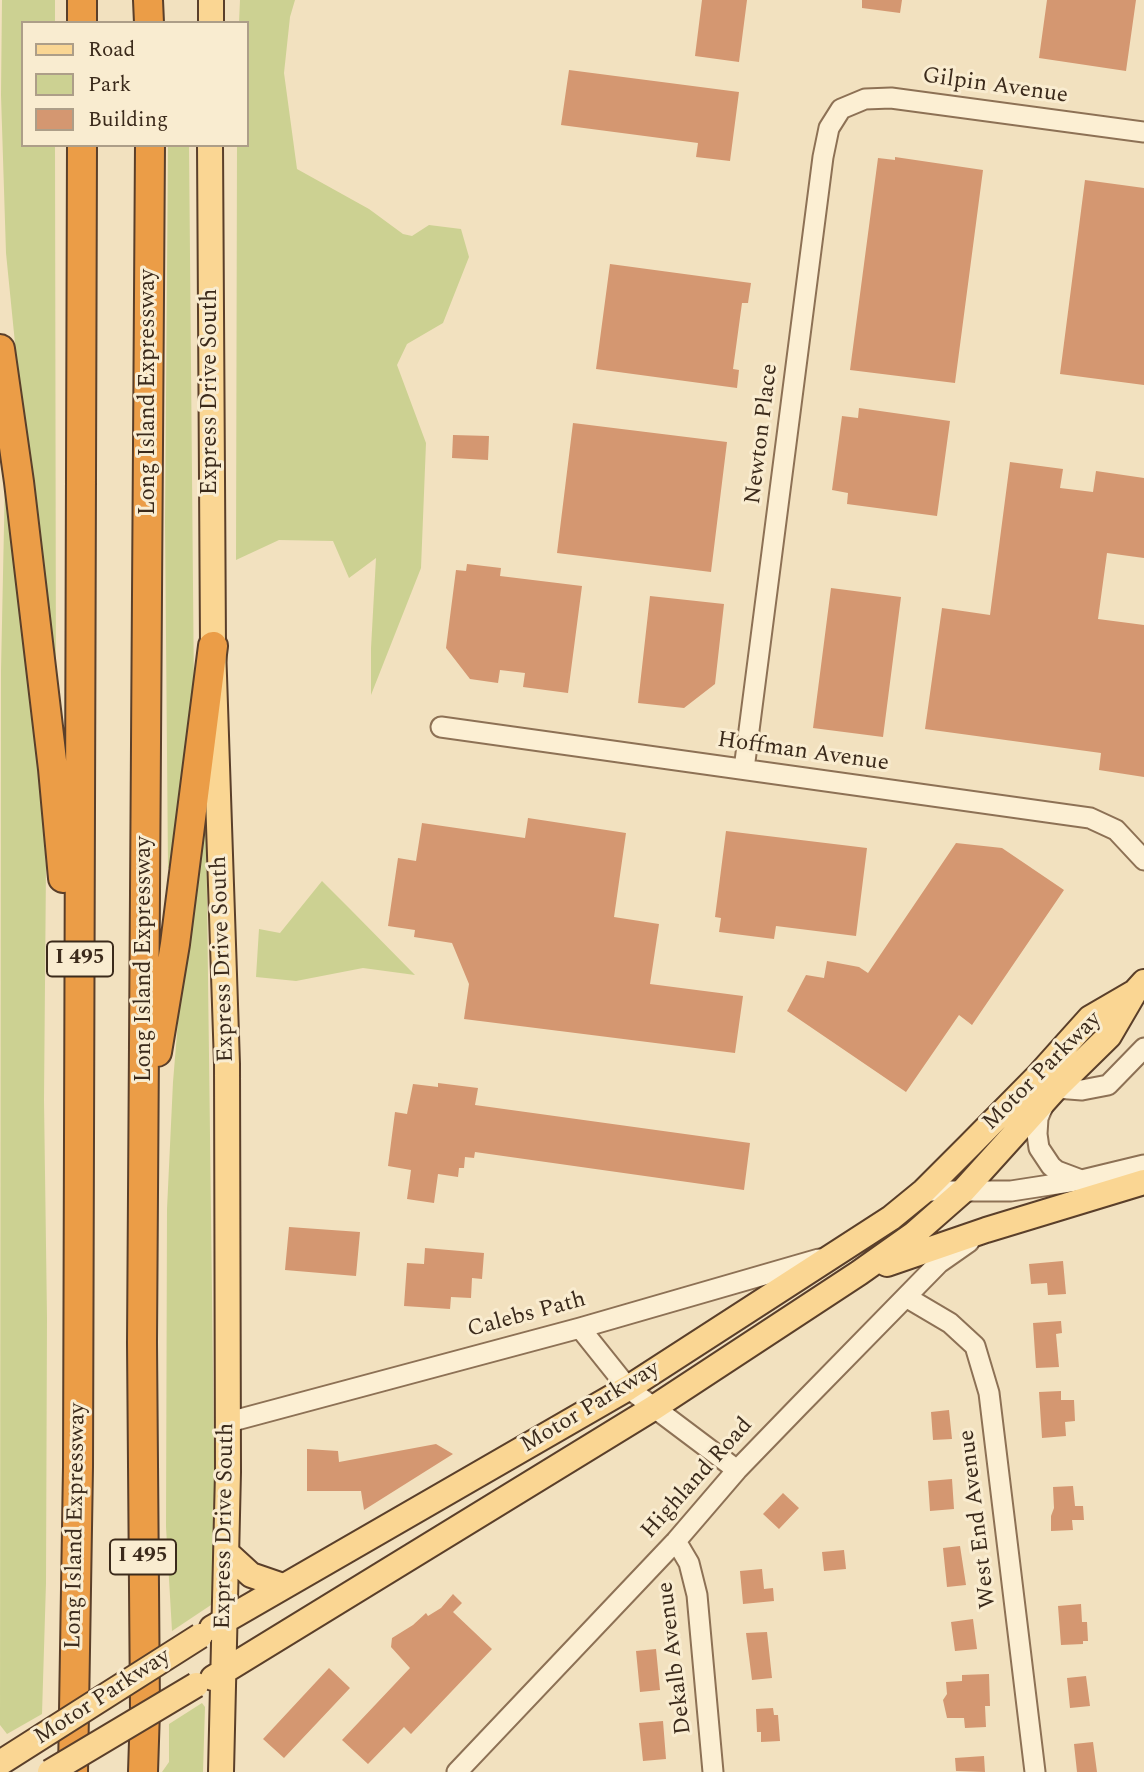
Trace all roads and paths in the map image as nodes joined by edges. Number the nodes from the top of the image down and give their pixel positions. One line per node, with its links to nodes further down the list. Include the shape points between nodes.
1 (82, 0): 4 (highway)
2 (148, 0): 5 (highway)
3 (211, 0): 6 (main road)
4 (82, 21)
5 (149, 21)
6 (211, 21)
7 (841, 109): 8 (street, Gilpin Avenue, via 865,99 891,98); 15 (street, Newton Place, via 829,128 823,157)
8 (1144, 132)
9 (82, 147): 26 (highway, Long Island Expressway / I 495)
10 (150, 147): 20 (highway, Long Island Expressway / I 495)
11 (210, 147): 13 (main road, Express Drive South)
12 (0, 349): 26 (highway, via 62,861)
13 (213, 646): 20 (highway, via 175,944); 34 (main road, Express Drive South, via 227,1064)
14 (441, 727): 15 (street, Hoffman Avenue)
15 (744, 769): 16 (street, Hoffman Avenue, via 1090,818 1116,830)
16 (1144, 860)
17 (1139, 988): 19 (main road, Motor Parkway, via 1109,1036); 24 (main road, Motor Parkway, via 1090,1018)
18 (1144, 1048): 19 (street, via 1108,1086)
19 (1051, 1093): 22 (street, via 1038,1118 1039,1148 1051,1166); 25 (main road, Motor Parkway)
20 (144, 1110): 44 (highway, Long Island Expressway / I 495)
21 (1144, 1165): 22 (street)
22 (1082, 1180): 25 (street, via 1011,1191)
23 (1144, 1182): 27 (main road)
24 (924, 1191): 25 (street); 28 (main road, Motor Parkway)
25 (962, 1191): 29 (main road, Motor Parkway, via 914,1234)
26 (79, 1202): 43 (highway, Long Island Expressway / I 495)
27 (986, 1230): 29 (main road); 30 (street, Highland Road, via 939,1263)
28 (837, 1254): 31 (street, Calebs Path); 32 (main road, Motor Parkway)
29 (859, 1273): 33 (main road, Motor Parkway)
30 (906, 1297): 35 (street, Highland Road); 48 (street, West End Avenue, via 950,1323 975,1346 989,1393)
31 (580, 1328): 32 (street); 34 (street, Calebs Path)
32 (628, 1388): 33 (street); 38 (main road, Motor Parkway)
33 (655, 1407): 35 (street); 40 (main road, Motor Parkway)
34 (229, 1422): 37 (main road, Express Drive South)
35 (737, 1470): 36 (street, Highland Road)
36 (676, 1541): 46 (street, Highland Road); 47 (street, Dekalb Avenue, via 689,1563 696,1594)
37 (227, 1553): 38 (main road, via 251,1576); 39 (main road, Express Drive South)
38 (283, 1586): 39 (main road, Motor Parkway)
39 (224, 1621): 40 (main road, Express Drive South); 41 (main road, Motor Parkway, bridge)
40 (223, 1674): 42 (main road, Motor Parkway, bridge, via 196,1685); 45 (main road, Express Drive South)
41 (0, 1763)
42 (50, 1772)
43 (73, 1772)
44 (142, 1772)
45 (220, 1772)
46 (457, 1772)
47 (713, 1772)
48 (1035, 1772)

